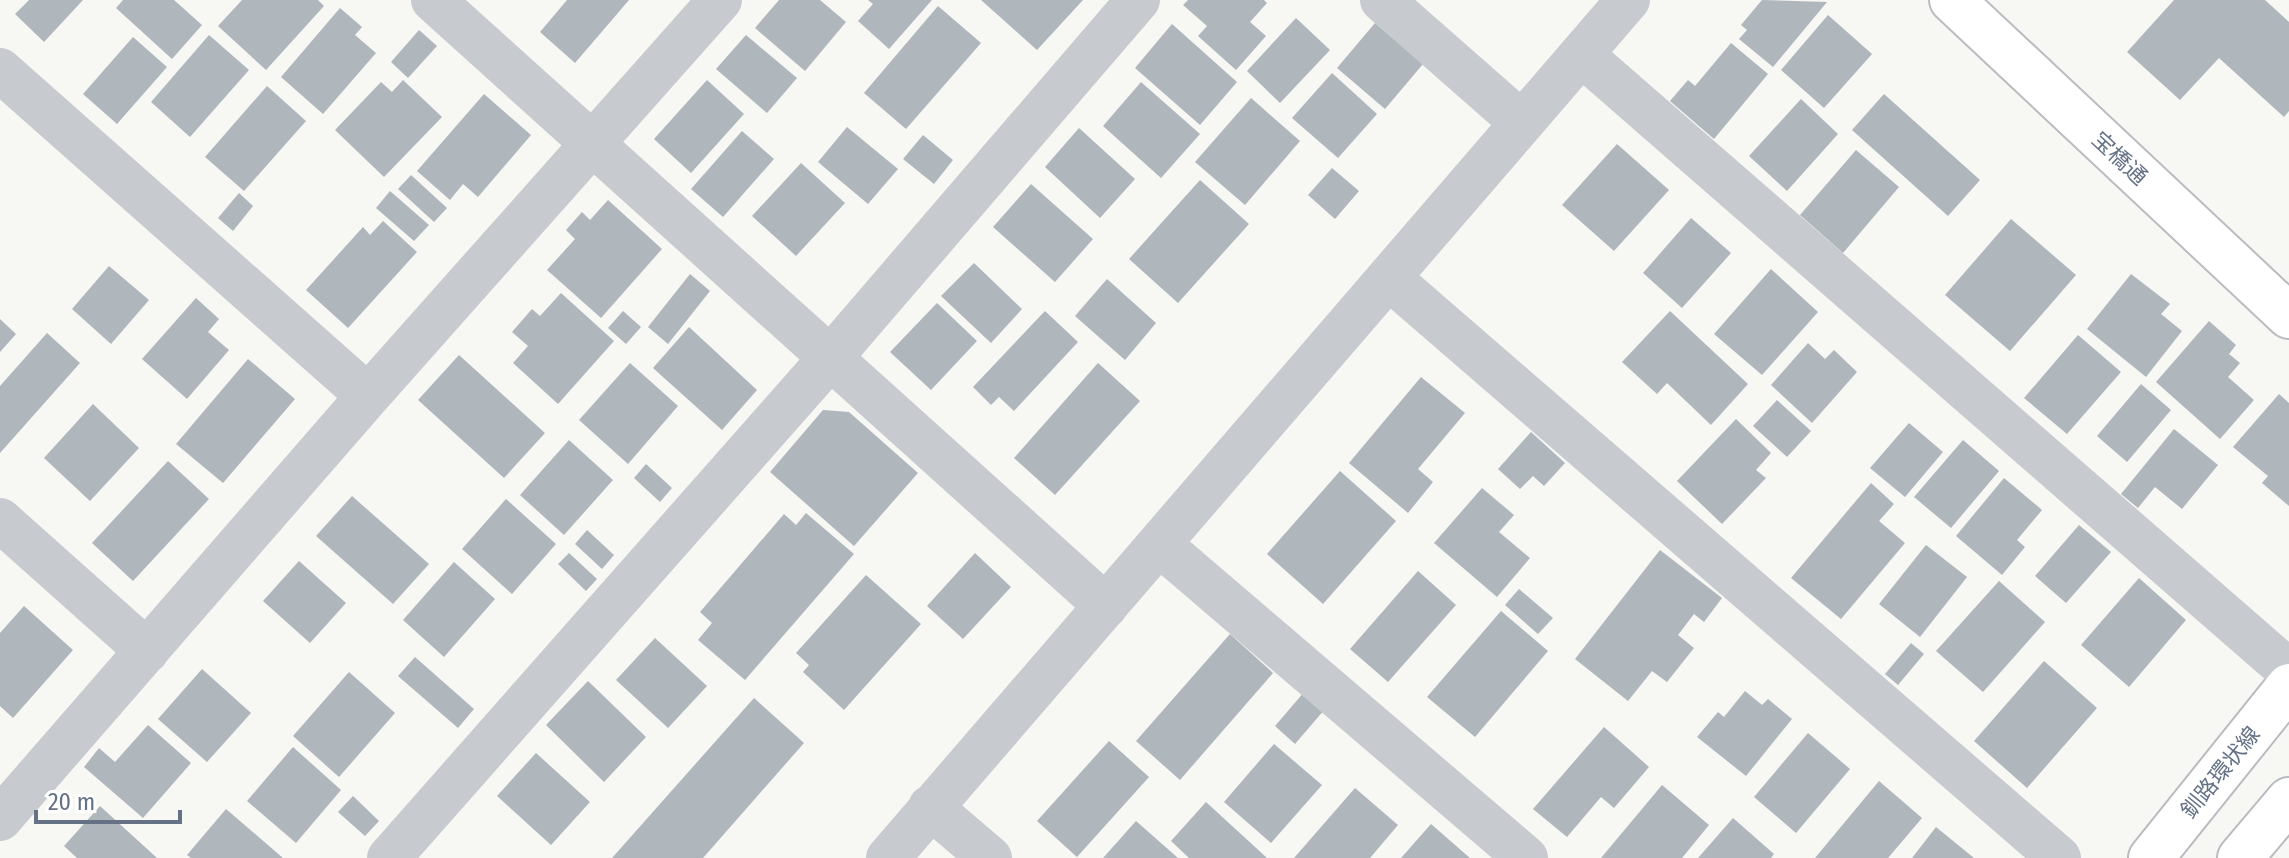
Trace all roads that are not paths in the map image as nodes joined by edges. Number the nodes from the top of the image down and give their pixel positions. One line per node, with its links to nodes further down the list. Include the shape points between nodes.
1 (433, 0): 10 (street)
2 (720, 0): 10 (street)
3 (1138, 0): 13 (street)
4 (1382, 0): 9 (street)
5 (1628, 0): 7 (street)
6 (1952, 0): 12 (street, 宝橋通)
7 (1582, 55): 9 (street); 19 (street)
8 (0, 70): 14 (street)
9 (1522, 123): 11 (street)
10 (594, 143): 13 (street); 14 (street)
11 (1389, 278): 16 (street); 28 (street)
12 (2289, 316)
13 (831, 357): 17 (street); 24 (street)
14 (368, 396): 18 (street)
15 (0, 520): 18 (street)
16 (1159, 544): 17 (street); 27 (street)
17 (1106, 606): 22 (street)
18 (147, 651): 23 (street)
19 (2289, 671)
20 (2289, 686): 29 (street, 釧路環状線)
21 (2289, 800): 30 (street)
22 (930, 807): 25 (street); 26 (street)
23 (0, 819)
24 (389, 858)
25 (888, 858)
26 (990, 858)
27 (1526, 858)
28 (2059, 858)
29 (2151, 858)
30 (2240, 858)

